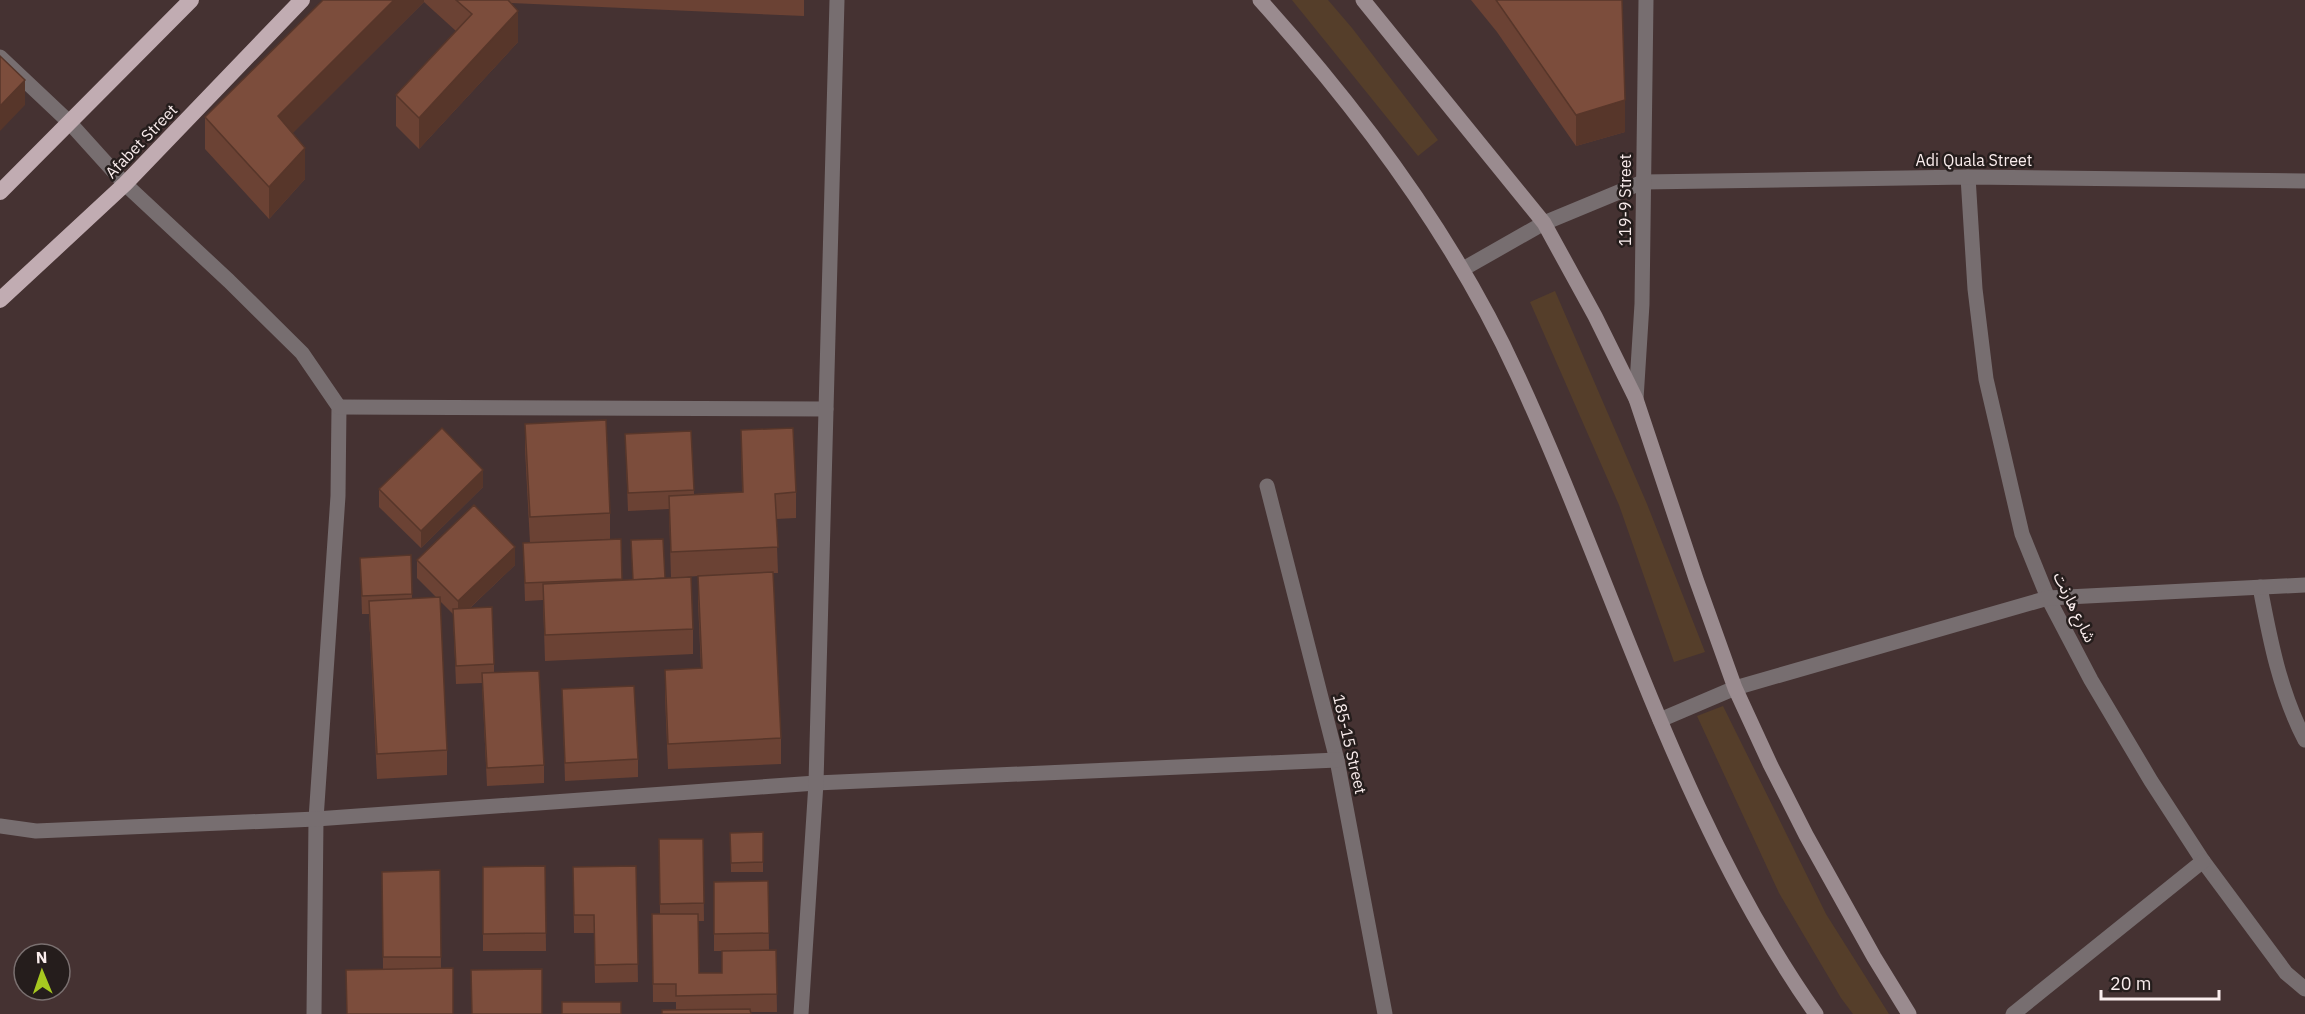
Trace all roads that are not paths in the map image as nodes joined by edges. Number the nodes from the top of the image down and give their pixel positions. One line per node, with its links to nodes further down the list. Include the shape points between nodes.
1 (191, 0): 8 (highway)
2 (302, 0): 12 (highway, Afabet Street)
3 (837, 0): 19 (street)
4 (1260, 0): 15 (main road, via 1315,62 1402,177)
5 (1363, 0): 14 (main road)
6 (1646, 0): 11 (street, 119-9 Street)
7 (0, 57): 8 (street)
8 (69, 122): 12 (street); 13 (highway)
9 (1968, 177): 10 (street, Adi Quala Street); 11 (street, Adi Quala Street); 23 (street, شارع هارنت, via 1986,379 2022,534)
10 (2305, 181)
11 (1643, 182): 14 (street); 17 (street, 119-9 Street)
12 (124, 184): 16 (highway, Afabet Street); 18 (street, via 302,353)
13 (0, 192)
14 (1544, 223): 15 (street); 17 (main road)
15 (1463, 268): 25 (main road, via 1517,373)
16 (0, 300)
17 (1636, 399): 24 (main road)
18 (339, 407): 19 (street); 29 (street, via 338,496)
19 (826, 409): 28 (street)
20 (1267, 486): 27 (street, 185-15 Street)
21 (2305, 585): 22 (street)
22 (2260, 587): 23 (street); 26 (street, via 2273,657 2291,713)
23 (2049, 598): 24 (street); 31 (street, شارع هارنت, via 2091,680)
24 (1735, 688): 25 (street); 37 (main road, via 1806,835)
25 (1660, 720): 36 (main road, via 1740,890)
26 (2305, 740)
27 (1337, 760): 28 (street); 35 (street, 185-15 Street)
28 (816, 783): 29 (street); 34 (street)
29 (316, 819): 30 (street, via 36,831); 33 (street)
30 (0, 826)
31 (2203, 861): 32 (street, شارع هارنت, via 2286,973); 38 (street)
32 (2305, 989)
33 (314, 1014)
34 (801, 1014)
35 (1385, 1014)
36 (1816, 1014)
37 (1909, 1014)
38 (2013, 1014)

